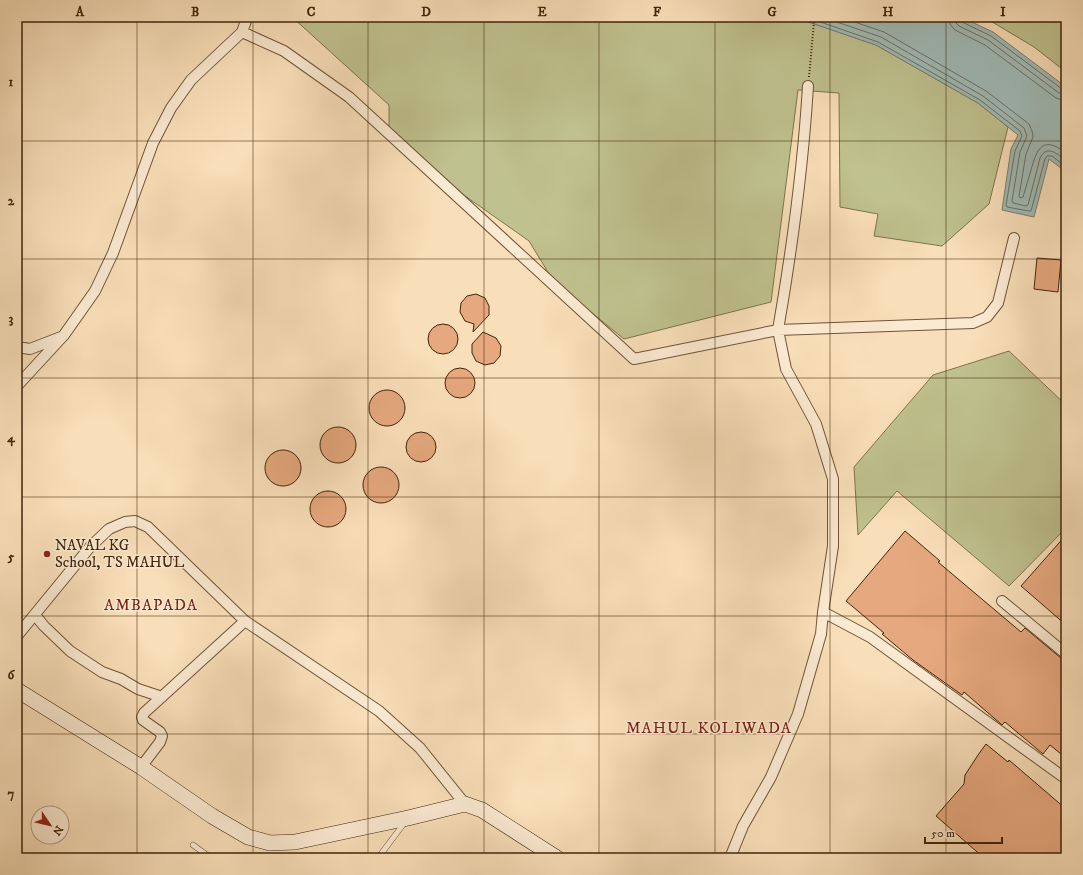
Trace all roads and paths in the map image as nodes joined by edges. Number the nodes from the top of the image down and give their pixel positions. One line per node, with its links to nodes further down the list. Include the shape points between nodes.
1 (247, 17): 3 (street)
2 (814, 22): 4 (path)
3 (242, 32): 6 (street, via 284,51 349,97 634,359); 7 (street, via 191,80 171,108 153,143 113,253 95,291)
4 (808, 86): 6 (street, via 806,126 789,266)
5 (1014, 238): 6 (street, via 998,303 987,316 973,323)
6 (778, 330): 11 (street, via 786,369 816,424 834,479 833,546)
7 (64, 335): 8 (street, via 30,349); 9 (street)
8 (17, 347)
9 (17, 386)
10 (1002, 601): 15 (street)
11 (823, 612): 19 (street, via 870,638); 26 (street, via 821,634 798,714 771,777 743,826)
12 (35, 615): 13 (street, via 90,547 109,529 135,521 148,527); 14 (street); 17 (street, via 70,651 102,672)
13 (246, 621): 17 (street); 20 (street, via 379,711 420,748)
14 (17, 636)
15 (1066, 654)
16 (17, 690): 18 (street)
17 (162, 697): 18 (street, via 142,717 162,736)
18 (140, 767): 21 (street, via 248,837 270,842 295,842)
19 (1066, 779)
20 (465, 804): 21 (street); 25 (street, via 482,810)
21 (408, 818): 24 (lane)
22 (193, 845): 23 (lane)
23 (212, 858)
24 (378, 858)
25 (557, 858)
26 (730, 858)

